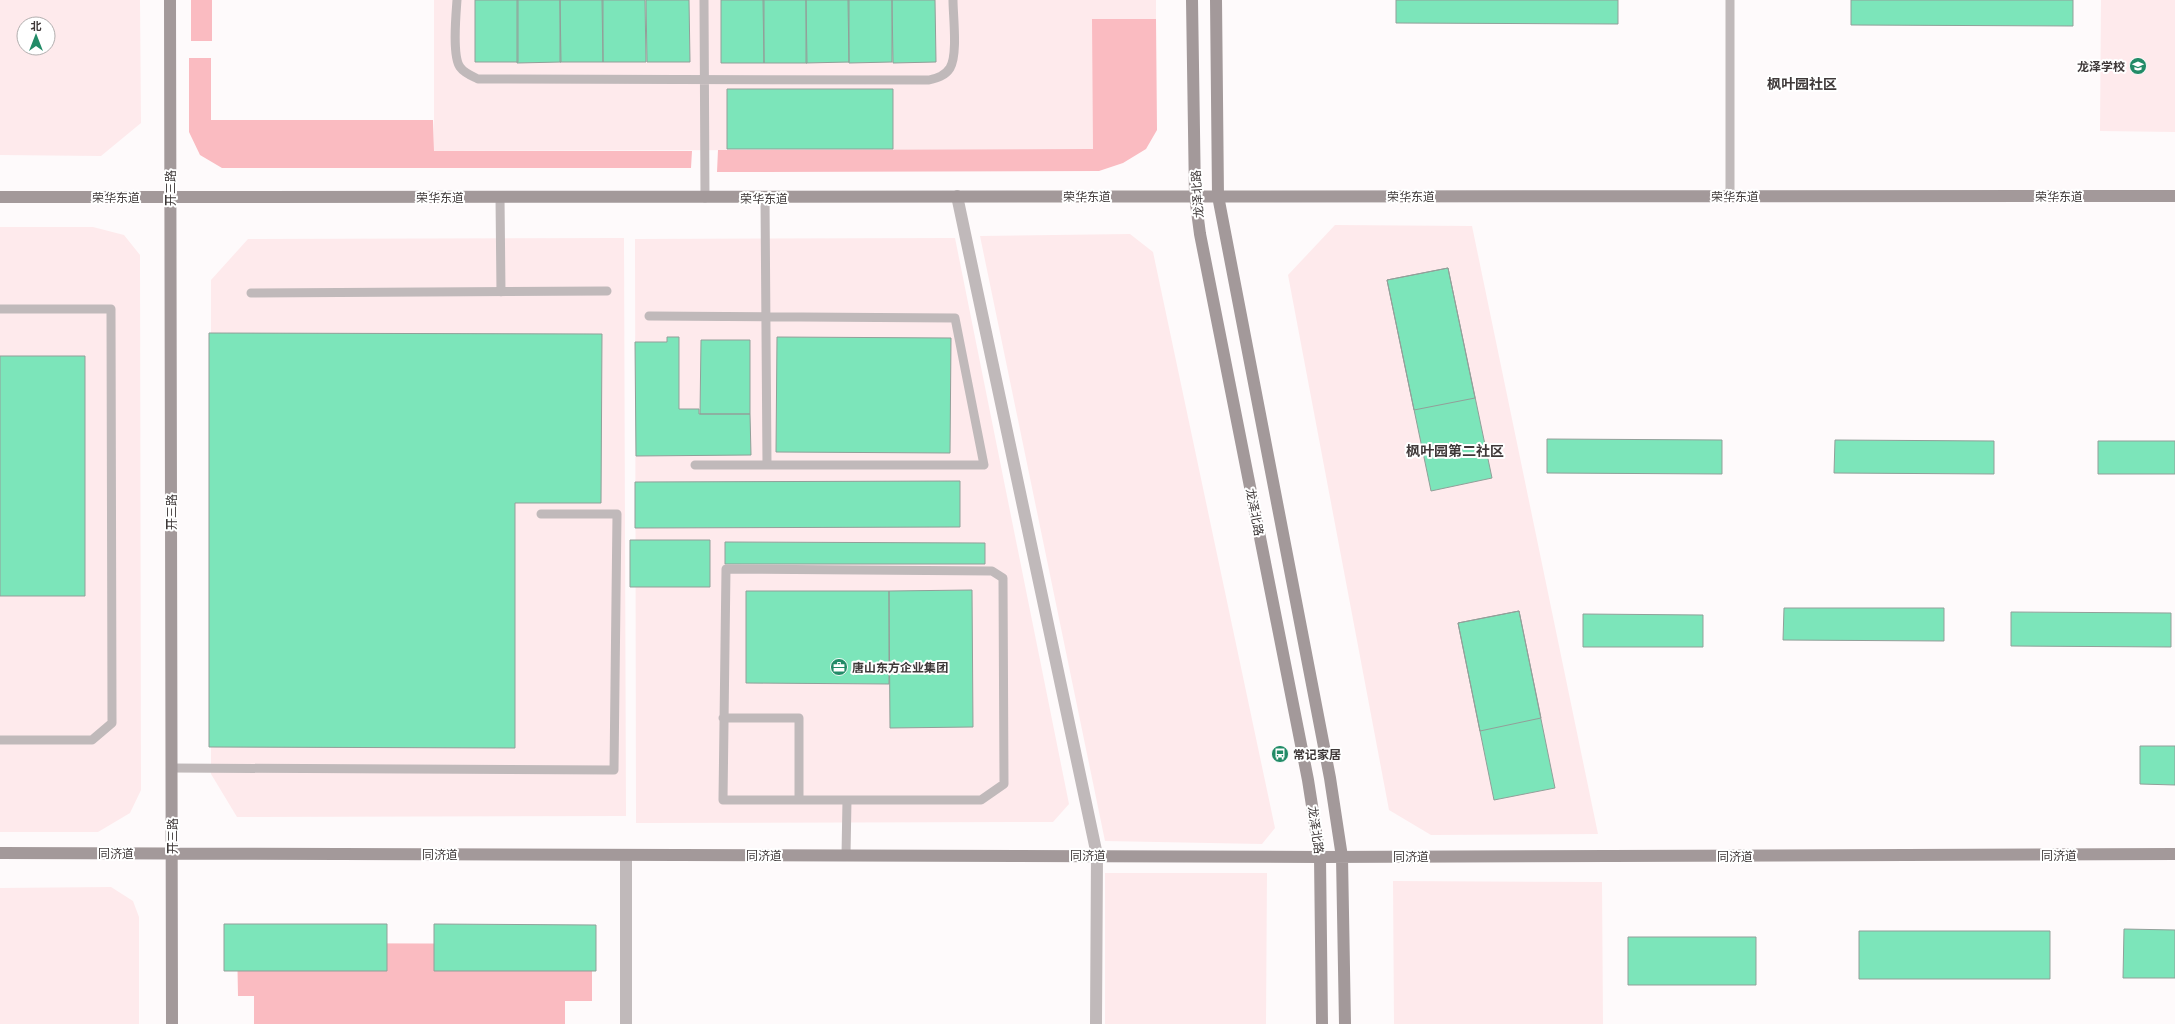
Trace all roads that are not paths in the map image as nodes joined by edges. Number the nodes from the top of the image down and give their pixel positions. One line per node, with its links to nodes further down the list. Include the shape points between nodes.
1 (170, 0): 9 (street, 开三路)
2 (456, 0): 8 (lane, via 459,66 478,78)
3 (704, 0): 8 (lane)
4 (953, 0): 8 (lane, via 953,54 950,68 942,76 929,80)
5 (1192, 0): 11 (street, 龙泽北路)
6 (1216, 0): 12 (street, 龙泽北路)
7 (1730, 0): 13 (lane)
8 (704, 78): 17 (lane)
9 (170, 196): 15 (street, 荣华东道); 16 (street, 荣华东道); 30 (street, 开三路)
10 (957, 196): 11 (street, 荣华东道); 18 (street, 荣华东道); 38 (street)
11 (1195, 196): 12 (street, 荣华东道); 39 (street, 龙泽北路, via 1200,234 1308,780)
12 (1218, 196): 13 (street, 荣华东道); 40 (street, 龙泽北路, via 1330,778)
13 (1730, 196): 14 (street, 荣华东道)
14 (2175, 196)
15 (0, 197)
16 (500, 197): 17 (street, 荣华东道); 20 (lane)
17 (705, 198): 18 (street, 荣华东道)
18 (765, 198): 24 (lane)
19 (607, 291): 20 (lane)
20 (501, 292): 21 (lane)
21 (251, 293)
22 (0, 309): 29 (lane, via 111,309 112,715 112,722 92,740)
23 (649, 316): 24 (lane)
24 (766, 316): 26 (lane); 26 (lane, via 955,318 984,465)
25 (696, 465): 26 (lane)
26 (767, 465)
27 (541, 514): 30 (lane, via 617,514 614,770)
28 (723, 718): 31 (lane, via 798,718); 31 (lane, via 723,800); 32 (lane, via 726,569 992,571 1003,578 1004,784 981,800)
29 (0, 740)
30 (172, 768): 34 (street, 开三路)
31 (799, 800): 32 (lane)
32 (847, 800): 37 (lane)
33 (0, 853): 34 (street, 同济道)
34 (172, 853): 36 (street, 同济道); 41 (street, 开三路)
35 (2175, 854): 40 (street, 同济道)
36 (626, 855): 37 (street, 同济道); 42 (street)
37 (846, 855): 38 (street, 同济道)
38 (1097, 855): 39 (street, 同济道); 43 (street)
39 (1320, 857): 40 (street, 同济道); 44 (street, 龙泽北路)
40 (1342, 857): 45 (street, 龙泽北路)
41 (172, 1024)
42 (626, 1024)
43 (1096, 1024)
44 (1322, 1024)
45 (1345, 1024)

